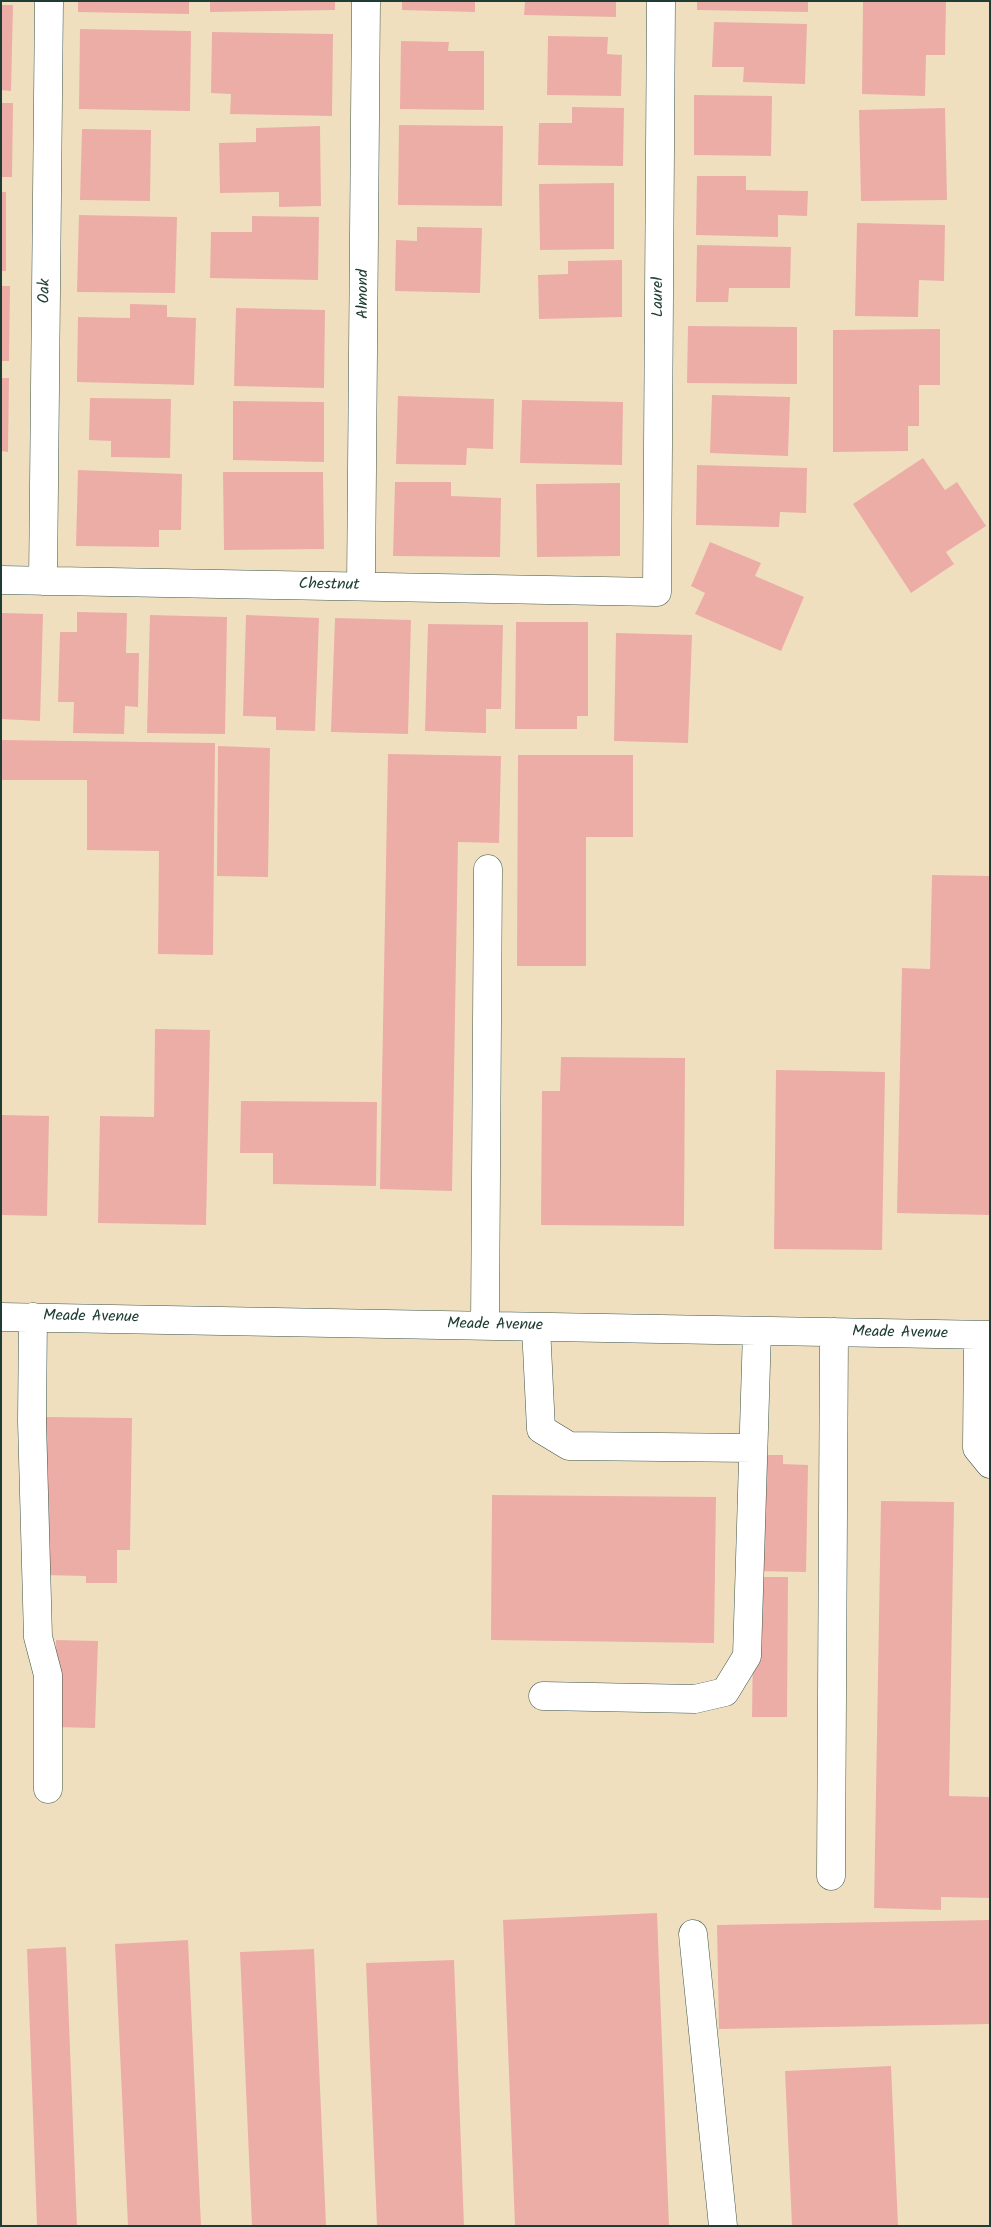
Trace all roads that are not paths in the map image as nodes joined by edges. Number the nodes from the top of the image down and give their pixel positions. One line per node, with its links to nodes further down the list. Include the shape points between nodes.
1 (49, 1): 5 (street, Oak)
2 (366, 1): 6 (street, Almond)
3 (661, 1): 7 (street, Laurel)
4 (1, 580): 5 (street, Chestnut)
5 (43, 581): 6 (street, Chestnut)
6 (361, 586): 7 (street, Chestnut)
7 (657, 592)
8 (488, 869): 11 (street)
9 (1, 1317): 10 (street, Meade Avenue)
10 (33, 1317): 11 (street, Meade Avenue); 19 (street, via 37,1617 38,1637 48,1675)
11 (484, 1326): 12 (street, Meade Avenue)
12 (536, 1327): 13 (street, Meade Avenue); 16 (street, via 541,1429 569,1446)
13 (757, 1331): 14 (street, Meade Avenue); 16 (street)
14 (834, 1332): 15 (street, Meade Avenue); 20 (street)
15 (984, 1335): 17 (street, via 977,1448)
16 (752, 1448): 18 (street, via 747,1656 725,1692 695,1699)
17 (990, 1464)
18 (543, 1696)
19 (48, 1788)
20 (831, 1876)
21 (693, 1934): 22 (street)
22 (723, 2226)

